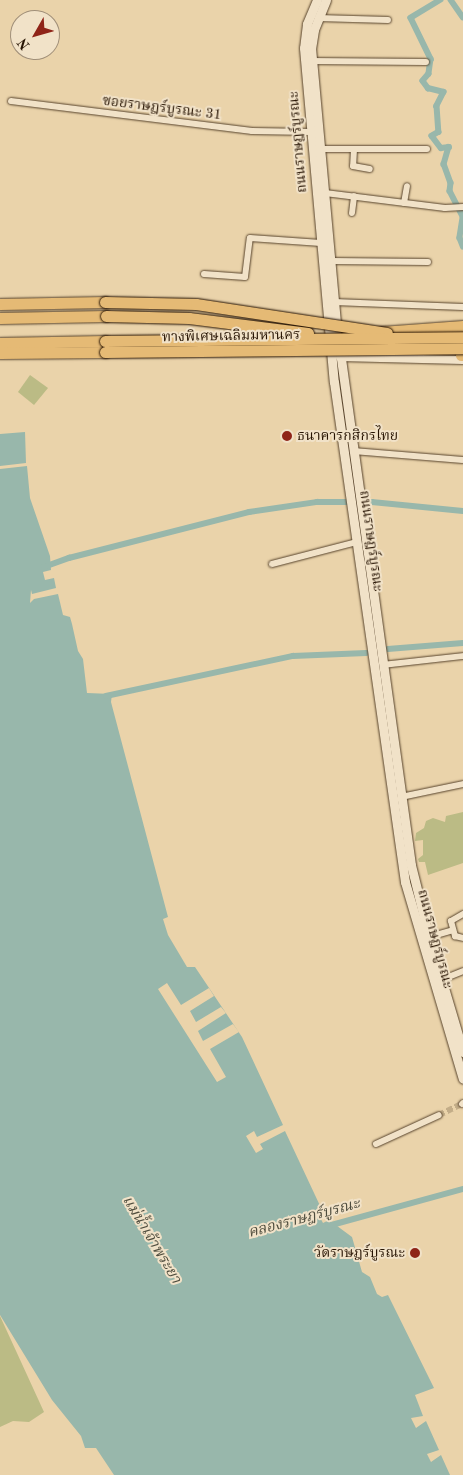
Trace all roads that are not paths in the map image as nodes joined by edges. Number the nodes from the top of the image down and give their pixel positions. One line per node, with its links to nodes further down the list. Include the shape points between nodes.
1 (318, 0): 5 (main road, ถนนราษฎร์บูรณะ, via 307,24)
2 (326, 0): 3 (main road, ถนนราษฎร์บูรณะ)
3 (318, 18): 4 (street); 5 (main road, ถนนราษฎร์บูรณะ)
4 (388, 20)
5 (308, 48): 6 (main road, ถนนราษฎร์บูรณะ)
6 (309, 61): 7 (street); 9 (main road, ถนนราษฎร์บูรณะ); 10 (main road, ถนนราษฎร์บูรณะ)
7 (426, 62)
8 (11, 102): 9 (street, ซอยราษฎร์บูรณะ 31, via 252,131)
9 (311, 132): 20 (main road, ถนนราษฎร์บูรณะ)
10 (321, 149): 11 (street); 15 (main road, ถนนราษฎร์บูรณะ)
11 (354, 149): 12 (street); 13 (street, via 353,166)
12 (427, 149)
13 (370, 169)
14 (407, 186): 17 (street)
15 (325, 192): 16 (street); 21 (main road, ถนนราษฎร์บูรณะ)
16 (354, 196): 17 (street); 19 (street)
17 (404, 203): 18 (street)
18 (461, 208)
19 (352, 213)
20 (321, 243): 23 (street, via 253,238 248,242 245,277); 41 (main road, ถนนราษฎร์บูรณะ, via 334,382)
21 (331, 261): 22 (street); 24 (main road, ถนนราษฎร์บูรณะ)
22 (428, 262)
23 (204, 274)
24 (334, 302): 26 (street); 29 (main road, ถนนราษฎร์บูรณะ)
25 (0, 304): 30 (highway, bridge, via 183,303)
26 (463, 308)
27 (0, 318): 32 (highway, bridge, via 174,317)
28 (463, 326): 29 (street); 30 (highway)
29 (337, 328): 37 (main road, ถนนราษฎร์บูรณะ)
30 (381, 332): 32 (highway, bridge, via 439,343)
31 (463, 337): 33 (highway, ทางพิเศษเฉลิมมหานคร, bridge)
32 (361, 341): 36 (highway, bridge, via 413,352)
33 (0, 342)
34 (463, 348): 35 (highway, ทางพิเศษเฉลิมมหานคร, bridge)
35 (0, 353)
36 (463, 355)
37 (340, 357): 38 (street); 39 (main road, ถนนราษฎร์บูรณะ)
38 (463, 360)
39 (353, 451): 40 (street); 41 (main road, ถนนราษฎร์บูรณะ)
40 (463, 460)
41 (356, 501): 42 (main road, ถนนราษฎร์บูรณะ); 45 (main road, ถนนราษฎร์บูรณะ)
42 (357, 542): 43 (street); 55 (main road, ถนนราษฎร์บูรณะ, via 405,882)
43 (272, 564)
44 (463, 656): 45 (street)
45 (382, 665): 47 (main road, ถนนราษฎร์บูรณะ)
46 (463, 784): 47 (street)
47 (401, 797): 50 (main road, ถนนราษฎร์บูรณะ, via 413,872)
48 (463, 914): 49 (street, via 452,919)
49 (453, 930): 50 (street); 51 (street, via 457,938)
50 (429, 937): 53 (main road, ถนนราษฎร์บูรณะ)
51 (463, 938)
52 (463, 971): 53 (street)
53 (441, 980): 54 (main road, ถนนราษฎร์บูรณะ)
54 (462, 1049)
55 (463, 1079)
56 (438, 1115): 57 (street)
57 (376, 1144)

